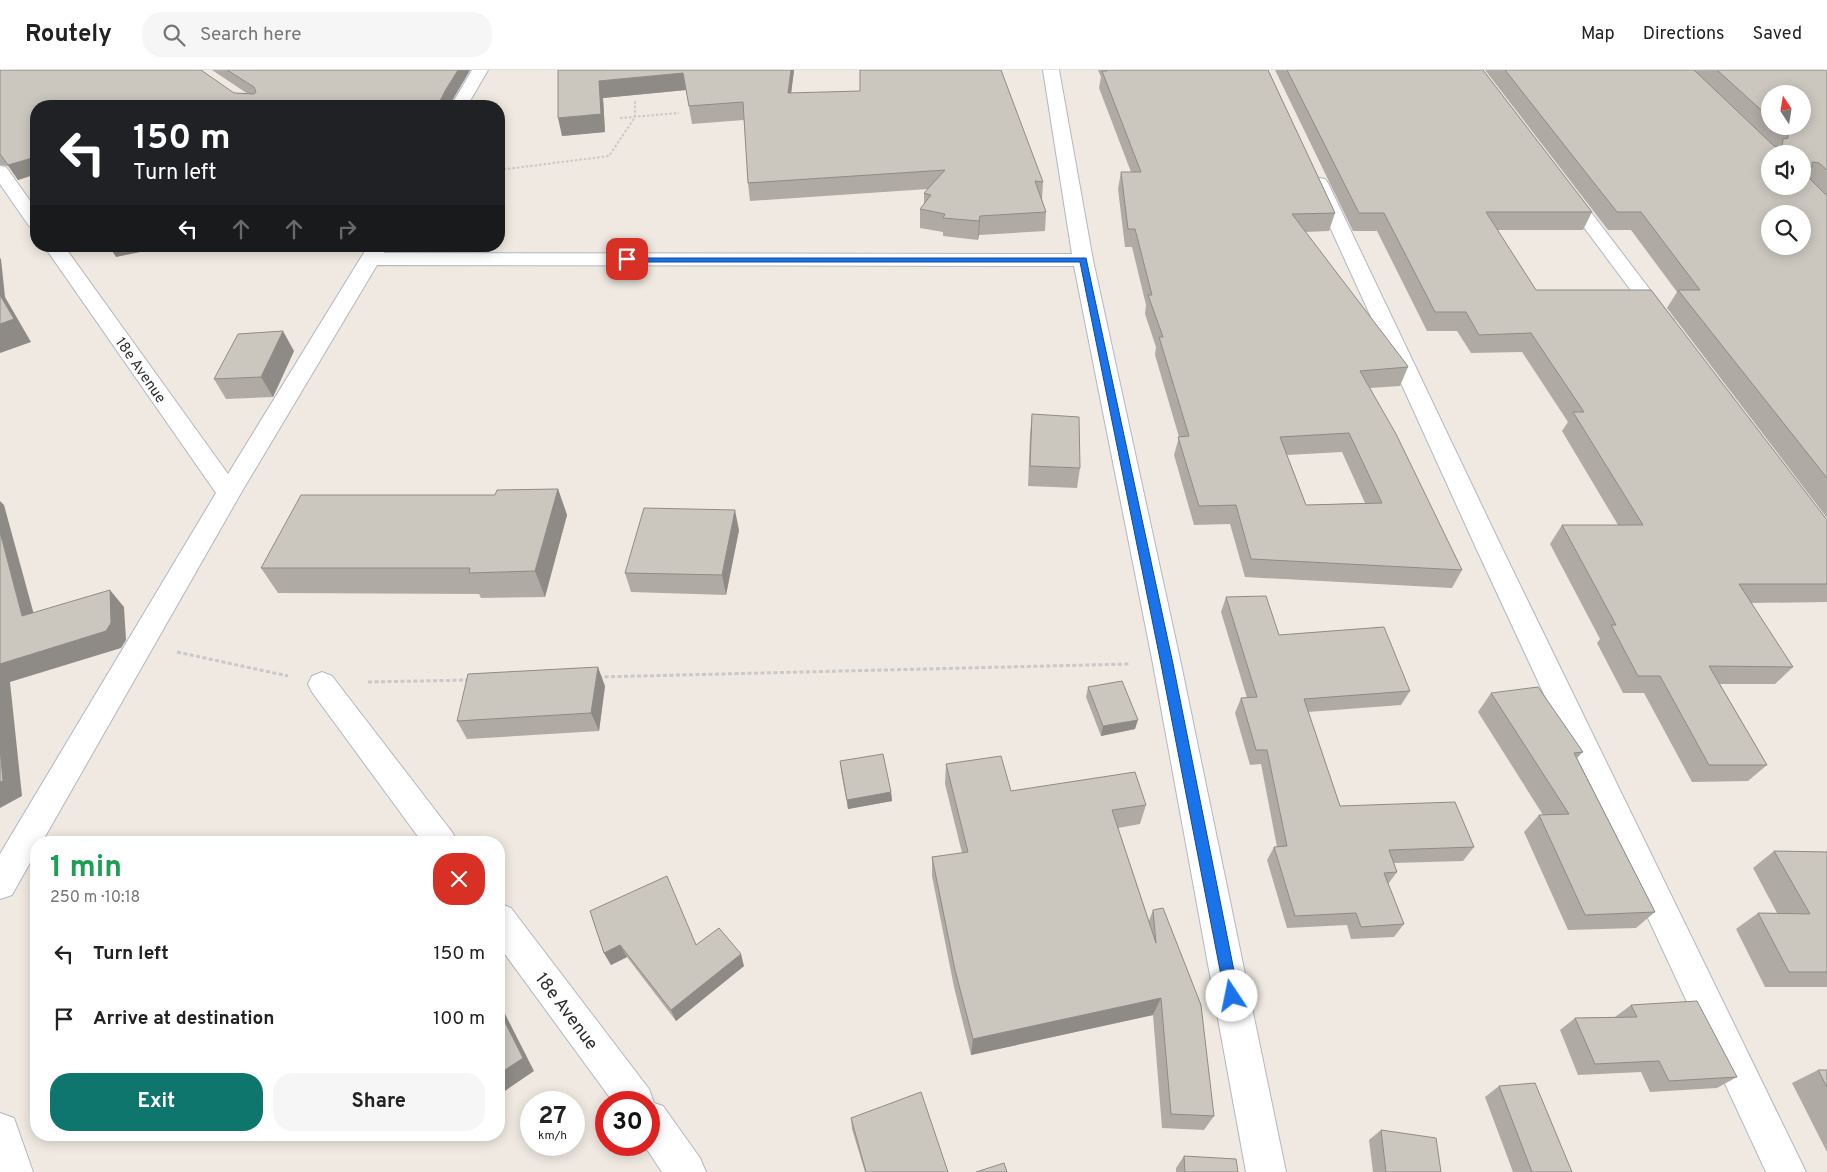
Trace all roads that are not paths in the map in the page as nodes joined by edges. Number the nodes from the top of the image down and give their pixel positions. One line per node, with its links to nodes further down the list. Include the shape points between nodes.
1 (480, 70): 3 (street)
2 (1051, 70): 10 (street)
3 (462, 100)
4 (1308, 160): 23 (street)
5 (0, 171): 7 (street)
6 (1552, 173): 11 (street)
7 (30, 214)
8 (58, 252): 12 (street, 18e Avenue)
9 (374, 253): 10 (street); 12 (street)
10 (1083, 260): 22 (street, via 1167,664)
11 (1672, 332)
12 (229, 493): 15 (street)
13 (322, 684): 14 (street)
14 (436, 836)
15 (0, 884)
16 (505, 927): 17 (street, 18e Avenue)
17 (628, 1091)
18 (0, 1132): 20 (street)
19 (660, 1135): 21 (street)
20 (13, 1172)
21 (686, 1172)
22 (1266, 1172)
23 (1786, 1172)

